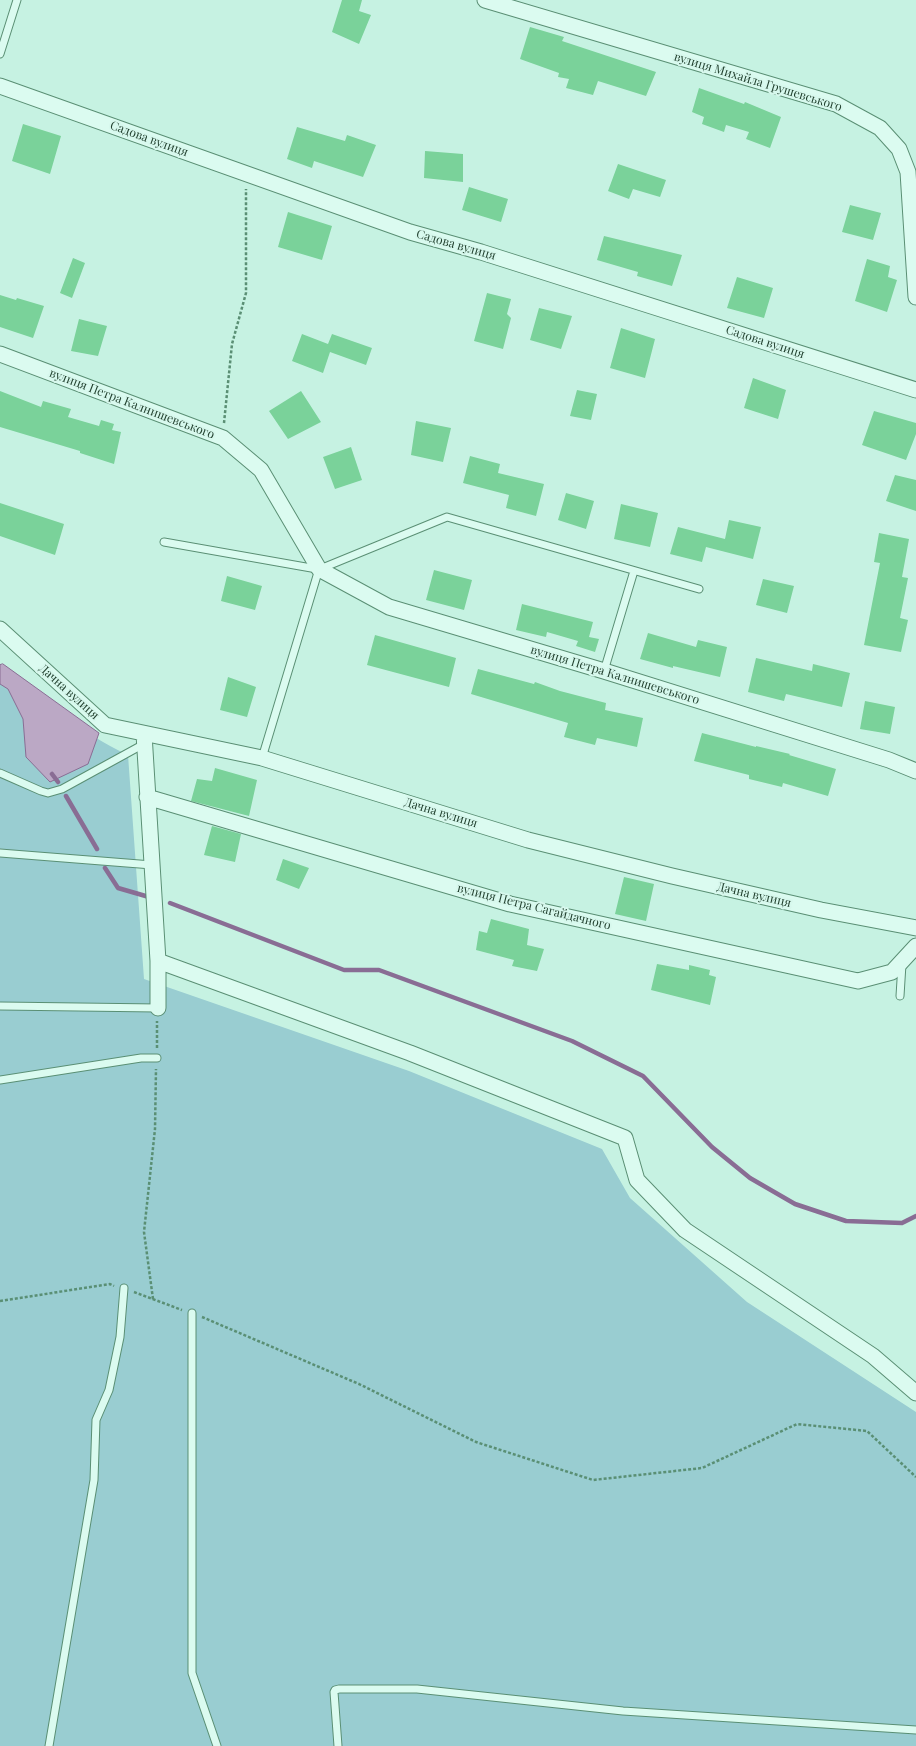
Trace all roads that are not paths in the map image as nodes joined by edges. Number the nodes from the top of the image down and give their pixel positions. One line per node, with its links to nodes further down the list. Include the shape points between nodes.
1 (17, 0): 3 (lane)
2 (485, 0): 5 (street, вулиця Михайла Грушевського, via 836,104 880,128 899,149 908,172)
3 (0, 54)
4 (0, 86): 7 (street, Садова вулиця, via 410,232 481,252)
5 (916, 296)
6 (0, 354): 9 (street, вулиця Петра Калнишевського, via 223,438 261,470)
7 (916, 390)
8 (164, 542): 9 (lane)
9 (319, 569): 10 (lane, via 447,517); 13 (street, вулиця Петра Калнишевського, via 390,608); 15 (lane)
10 (634, 571): 11 (lane); 13 (lane)
11 (699, 589)
12 (0, 629): 14 (street, Дачна вулиця, via 105,725)
13 (604, 672): 16 (street, вулиця Петра Калнишевського, via 889,760)
14 (144, 739): 15 (street, Дачна вулиця); 17 (lane, via 62,789 52,792 41,791); 18 (street)
15 (262, 758): 21 (street, Дачна вулиця, via 528,840 679,878)
16 (916, 771)
17 (0, 772)
18 (147, 797): 20 (street); 23 (street, вулиця Петра Сагайдачного, via 510,904 858,981 892,972)
19 (0, 853): 20 (lane)
20 (152, 864): 24 (street)
21 (916, 928)
22 (916, 946): 23 (street, вулиця Петра Сагайдачного)
23 (902, 960): 25 (lane)
24 (158, 961): 27 (street); 32 (street, via 410,1053 625,1138 638,1180 685,1230 873,1356)
25 (900, 996)
26 (0, 1006): 27 (lane)
27 (158, 1008)
28 (157, 1058): 29 (lane, via 141,1058)
29 (0, 1080)
30 (124, 1288): 34 (lane, via 120,1337 109,1390 96,1420 94,1480)
31 (192, 1313): 35 (lane, via 192,1673)
32 (916, 1393)
33 (916, 1730): 36 (lane, via 623,1711 417,1690 339,1689 334,1692)
34 (49, 1746)
35 (217, 1746)
36 (338, 1746)

